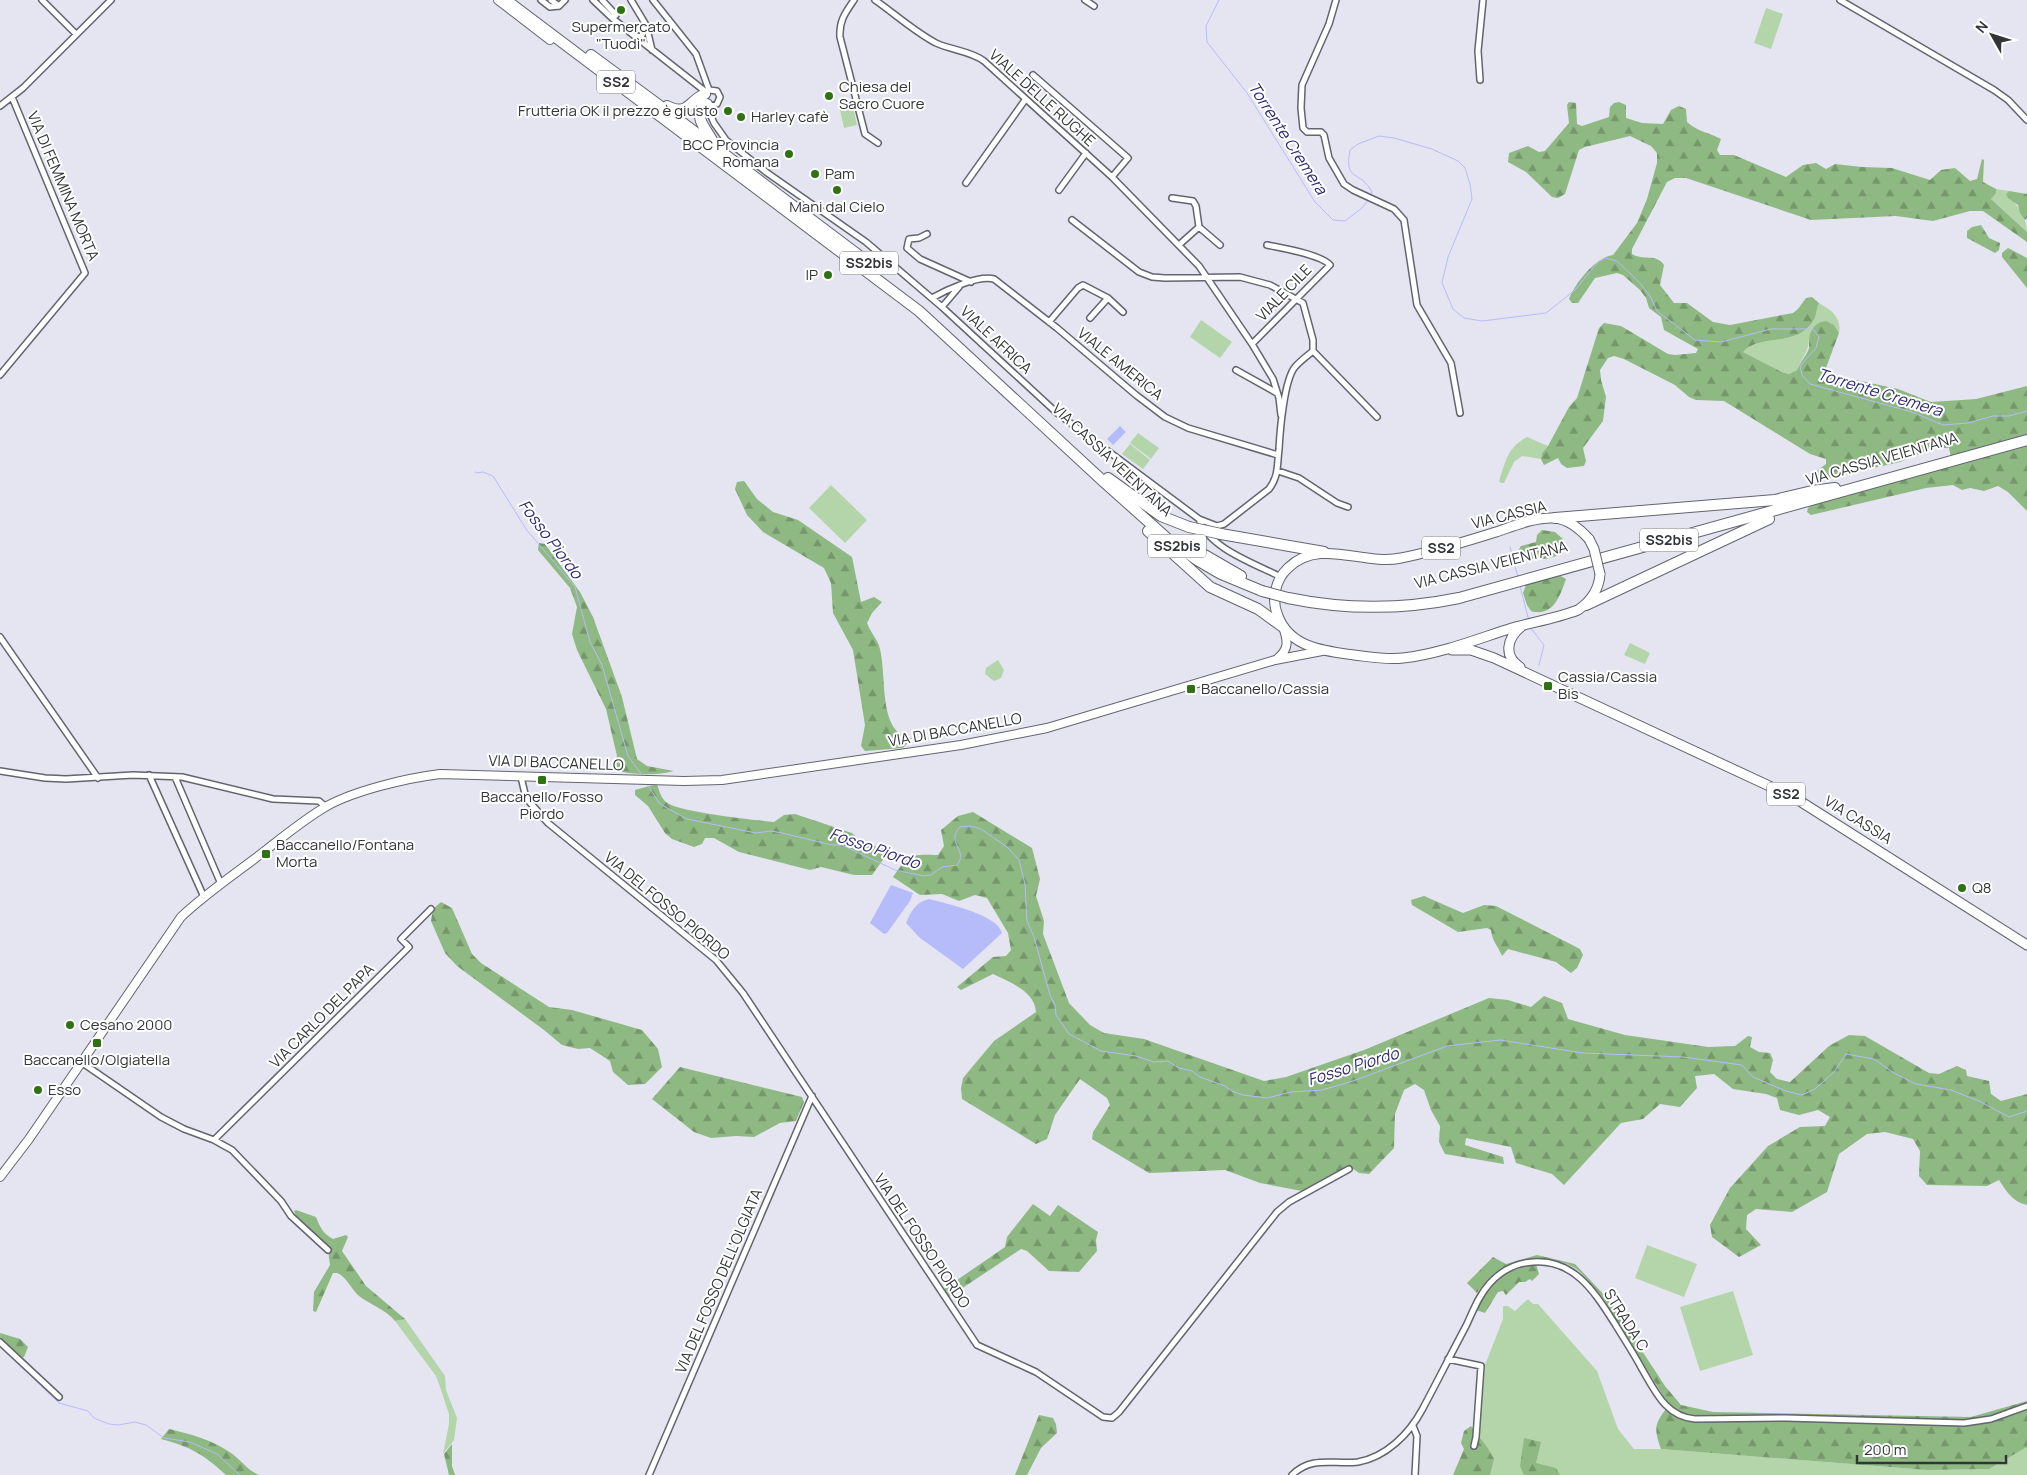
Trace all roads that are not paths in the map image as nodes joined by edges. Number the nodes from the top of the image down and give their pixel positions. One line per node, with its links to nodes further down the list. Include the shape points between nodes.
1 (42, 0): 23 (street)
2 (111, 0): 23 (street, VIA DI FEMMINA MORTA)
3 (498, 0): 26 (street)
4 (506, 0): 35 (highway, SS2)
5 (516, 0): 31 (highway, SS2)
6 (540, 0): 19 (street, via 550,7)
7 (551, 0): 19 (street)
8 (564, 0): 19 (street)
9 (593, 0): 21 (street)
10 (602, 0): 21 (street, via 616,15)
11 (631, 0): 22 (street)
12 (653, 0): 30 (street, VIALE AFRICA, via 696,54)
13 (854, 0): 36 (street, via 843,16 840,37 865,134)
14 (875, 0): 32 (street, VIALE DELLE RUGHE, via 934,42 980,58)
15 (1085, 0): 20 (street)
16 (1336, 0): 65 (street, via 1302,85 1303,128 1307,132 1324,135 1329,158 1344,184 1385,204 1404,220 1417,305 1451,363)
17 (1483, 0): 28 (street, via 1478,51)
18 (1840, 0): 34 (street, via 1994,90)
19 (559, 6)
20 (1094, 6)
21 (612, 18): 24 (street)
22 (646, 24): 24 (street, via 642,34); 25 (street)
23 (76, 34): 29 (street, VIA DI FEMMINA MORTA)
24 (636, 37): 25 (street)
25 (652, 51): 30 (street)
26 (598, 75): 35 (highway, via 657,119)
27 (1033, 75): 40 (street, VIALE DELLE RUGHE, via 1128,158)
28 (1480, 80)
29 (12, 97): 33 (street, VIA DI FEMMINA MORTA); 63 (street, VIA DI FEMMINA MORTA, via 85,273)
30 (708, 97): 31 (highway, via 700,96 690,106 678,110); 37 (highway, via 699,112 700,122); 53 (street, VIALE AFRICA, via 710,114 726,140 766,172 862,238)
31 (651, 99): 37 (highway, SS2)
32 (1025, 100): 38 (street, VIALE DELLE RUGHE); 41 (street)
33 (0, 106)
34 (2027, 120)
35 (670, 123): 39 (highway, SS2)
36 (878, 143)
37 (714, 146): 72 (highway, VIA CASSIA VEIENTANA / SS2bis, via 924,307)
38 (1086, 153): 40 (street, VIALE DELLE RUGHE); 42 (street)
39 (725, 164): 72 (highway, VIA CASSIA VEIENTANA / SS2bis, via 919,311)
40 (1112, 176): 47 (street, VIALE DELLE RUGHE)
41 (966, 183)
42 (1059, 190)
43 (1172, 198): 45 (street, via 1193,202)
44 (1072, 220): 50 (street, via 1139,272 1152,277)
45 (1199, 227): 47 (street); 49 (street)
46 (927, 234): 51 (street, via 910,239 907,248 920,259)
47 (1180, 244): 50 (street, VIALE DELLE RUGHE)
48 (1266, 245): 55 (street, VIALE CILE, via 1311,256 1330,265)
49 (1220, 246)
50 (1206, 278): 55 (street, via 1240,277 1270,285); 60 (street, VIALE DELLE RUGHE)
51 (972, 282): 52 (street, VIALE AMERICA); 59 (street, VIALE AMERICA, via 994,279)
52 (959, 286): 53 (street, VIALE AMERICA); 56 (street)
53 (932, 298): 56 (street, VIALE AFRICA)
54 (1108, 298): 57 (street); 58 (street); 59 (street, via 1081,286)
55 (1296, 299): 60 (street, VIALE CILE); 61 (street, via 1303,303 1308,315)
56 (942, 307): 79 (street, VIALE AFRICA, via 1057,413)
57 (1123, 312)
58 (1090, 318)
59 (1049, 322): 70 (street, VIALE AMERICA, via 1136,395 1174,422)
60 (1252, 344): 64 (street, VIALE DELLE RUGHE)
61 (1312, 351): 66 (street, via 1290,376); 67 (street)
62 (1236, 370): 64 (street)
63 (0, 375)
64 (1278, 393): 66 (street, VIALE DELLE RUGHE)
65 (1460, 413)
66 (1281, 414): 70 (street)
67 (1377, 417)
68 (2027, 433): 71 (highway, VIA CASSIA VEIENTANA / SS2bis)
69 (2027, 440): 71 (highway, VIA CASSIA VEIENTANA / SS2bis)
70 (1278, 455): 73 (street)
71 (1947, 460): 75 (highway, VIA CASSIA VEIENTANA / SS2bis); 76 (highway, VIA CASSIA VEIENTANA / SS2bis)
72 (1090, 466): 74 (highway, VIA CASSIA VEIENTANA / SS2bis)
73 (1278, 471): 77 (street, via 1300,478 1337,504); 79 (street, via 1269,489 1224,524 1217,526)
74 (1106, 480): 80 (highway, SS2, bridge, via 1161,516 1189,527); 81 (highway, VIA CASSIA VEIENTANA / SS2bis, via 1174,537 1262,588 1288,595 1394,602); 85 (highway, SS2, via 1123,506 1198,578 1222,594 1258,609)
75 (1835, 488): 78 (highway, via 1775,500); 81 (highway, VIA CASSIA VEIENTANA / SS2bis)
76 (1811, 501): 81 (highway, VIA CASSIA VEIENTANA / SS2bis); 83 (highway)
77 (1348, 507)
78 (1556, 518): 80 (main road, VIA CASSIA / SS2, via 1528,522 1398,559 1374,560); 83 (main road, VIA CASSIA, bridge, via 1575,526 1589,539 1594,549 1600,574 1595,592)
79 (1199, 519): 82 (street, VIALE AFRICA, via 1201,526 1220,546)
80 (1324, 552): 82 (main road, VIA CASSIA / SS2, via 1298,561)
81 (1526, 576)
82 (1281, 577): 85 (main road, via 1274,603)
83 (1586, 605): 84 (main road, VIA CASSIA / SS2, via 1567,614)
84 (1527, 624): 88 (main road, VIA CASSIA / SS2); 90 (main road, VIA CASSIA / SS2, via 1511,636 1508,648 1512,660)
85 (1283, 627): 87 (main road, VIA CASSIA / SS2, via 1299,641); 89 (street, via 1287,646)
86 (0, 637): 95 (street)
87 (1326, 651): 88 (main road, VIA CASSIA / SS2, via 1390,659); 89 (street, VIA DI BACCANELLO)
88 (1440, 651): 90 (main road, VIA CASSIA / SS2, via 1471,650)
89 (1275, 660): 94 (street, VIA DI BACCANELLO, via 1047,728 951,747 722,780)
90 (1528, 674): 100 (main road, VIA CASSIA / SS2, via 1795,798)
91 (0, 772): 95 (street, via 45,778)
92 (149, 775): 93 (street); 95 (street); 98 (street)
93 (175, 776): 96 (street, via 273,799 317,800); 97 (street)
94 (521, 777): 96 (street, VIA DI BACCANELLO, via 429,776 357,794); 102 (street, VIA DEL FOSSO PIORDO, via 526,798 548,823 724,969)
95 (98, 778)
96 (326, 807): 97 (street, VIA DI BACCANELLO)
97 (221, 884): 98 (street, VIA DI BACCANELLO)
98 (204, 897): 101 (street, VIA DI BACCANELLO, via 177,922)
99 (431, 910): 103 (street, VIA CARLO DEL PAPA, via 401,938 409,947)
100 (2027, 945)
101 (81, 1062): 103 (street, via 166,1120); 105 (street, VIA DI BACCANELLO)
102 (812, 1096): 104 (street, VIA DEL FOSSO PIORDO, via 977,1345 1036,1372 1108,1418 1119,1412 1277,1212); 113 (street, VIA DEL FOSSO DELL'OLGIATA)
103 (214, 1140): 106 (street, via 233,1151 281,1200 291,1216)
104 (1349, 1169)
105 (0, 1177)
106 (328, 1250)
107 (0, 1342): 109 (street)
108 (1448, 1359): 110 (street, STRADA C, via 1493,1280 1513,1266 1542,1261 1565,1267 1586,1282 1659,1398 1684,1417 1964,1423 1991,1419); 111 (street, STRADA C); 112 (street, via 1481,1366)
109 (59, 1396)
110 (2027, 1406)
111 (1413, 1426): 114 (street, STRADA C, via 1388,1449 1370,1458 1352,1462 1314,1462); 115 (street, via 1417,1436)
112 (1474, 1446)
113 (649, 1475)
114 (1292, 1475)
115 (1415, 1475)

